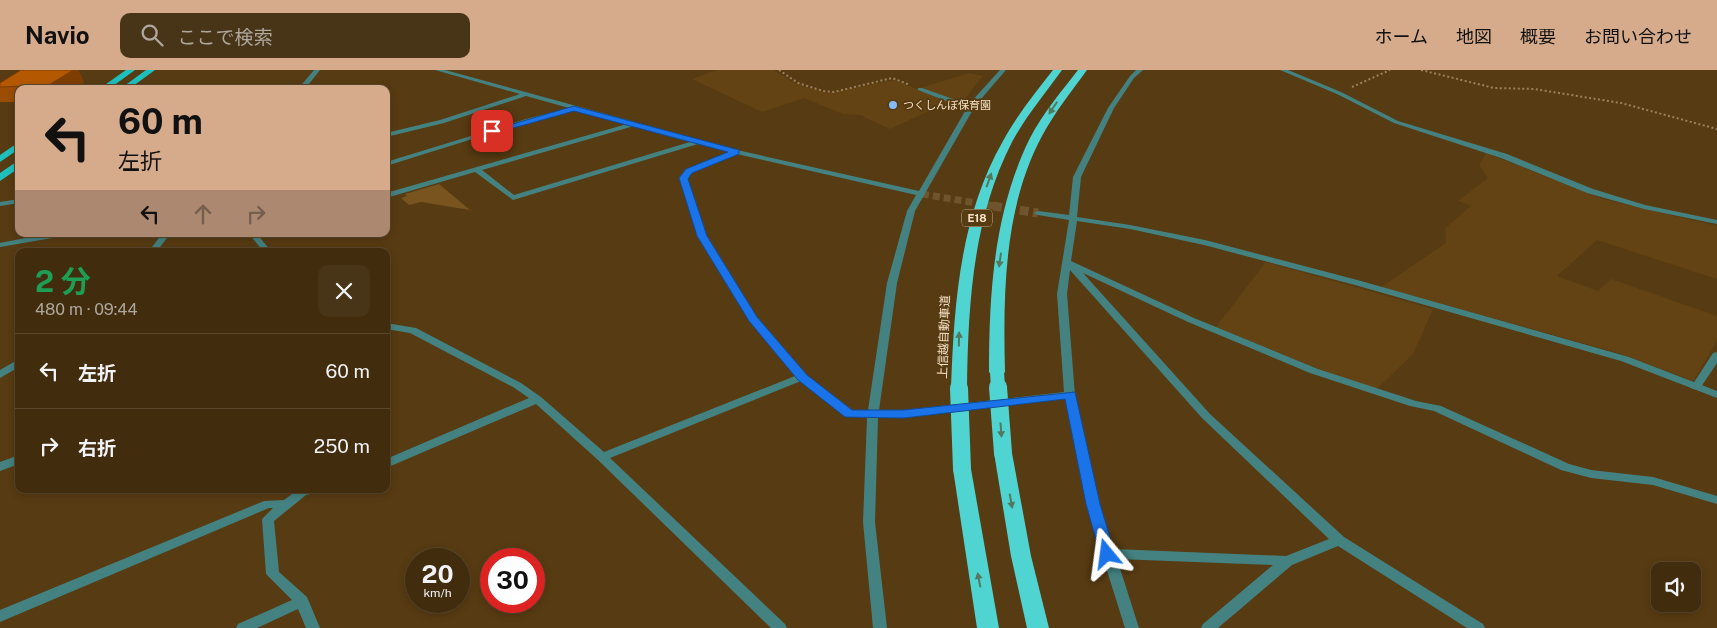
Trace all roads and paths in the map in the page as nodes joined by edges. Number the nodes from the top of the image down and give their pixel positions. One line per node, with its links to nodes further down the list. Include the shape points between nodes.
1 (130, 70): 13 (main road)
2 (151, 70): 14 (main road)
3 (317, 70): 15 (street)
4 (438, 70): 18 (street)
5 (779, 70): 16 (path, via 798,83 823,91 834,92 892,78)
6 (1003, 70): 19 (street)
7 (1058, 70): 72 (highway, 上信越自動車道 / E18, one-way to 7, bridge, via 962,469 959,334 964,284 982,201 993,168 1029,104)
8 (1083, 70): 73 (highway, E18, one-way to 73, bridge, via 1064,92 1033,142 1010,205 997,279 997,372 1003,453 1020,556)
9 (1140, 70): 37 (street, via 1111,108 1077,177)
10 (1283, 70): 17 (street)
11 (1390, 70): 17 (path)
12 (1421, 70): 22 (path, via 1494,88 1534,89 1621,103)
13 (109, 85)
14 (130, 85)
15 (304, 85)
16 (920, 89): 19 (street)
17 (1339, 93): 38 (street, via 1396,122 1504,156 1590,191 1644,207)
18 (524, 95): 20 (street); 23 (street, via 442,122)
19 (972, 105): 32 (street)
20 (574, 108): 21 (street); 28 (street)
21 (632, 124): 24 (street); 30 (street)
22 (1717, 129)
23 (390, 134)
24 (697, 142): 25 (street); 30 (street, via 513,198)
25 (736, 152): 32 (street); 50 (street, via 689,171 683,178 689,200 702,236 753,319)
26 (5, 153): 27 (main road)
27 (0, 159)
28 (390, 163)
29 (15, 166): 31 (main road)
30 (477, 170): 33 (street)
31 (0, 178)
32 (922, 194): 55 (street, via 911,211 892,282)
33 (390, 195)
34 (15, 202): 35 (street)
35 (0, 204)
36 (1038, 213): 37 (street)
37 (1074, 219): 45 (street); 51 (street, via 1206,243 1358,283 1625,359)
38 (1717, 222)
39 (43, 237): 42 (street)
40 (164, 237): 43 (street)
41 (255, 237): 44 (street)
42 (2, 245)
43 (155, 248)
44 (265, 248)
45 (1067, 262): 52 (street, via 1062,294); 61 (street, via 1191,320 1314,371 1414,404 1437,408 1565,467 1591,474 1653,481); 63 (street, via 1206,416)
46 (390, 327): 54 (street, via 413,330 517,385)
47 (1717, 355): 51 (street)
48 (15, 365): 49 (street)
49 (0, 375)
50 (802, 377): 55 (street, via 849,414); 56 (street)
51 (1696, 387): 53 (street)
52 (1070, 395): 55 (street, via 904,414); 64 (street)
53 (1717, 395)
54 (537, 399): 56 (street); 58 (street)
55 (873, 414): 71 (street, via 869,522)
56 (602, 457): 70 (street)
57 (15, 460): 59 (street)
58 (390, 462)
59 (0, 466)
60 (301, 493): 62 (street)
61 (1717, 500)
62 (287, 504): 66 (street, via 268,519 273,574); 67 (street, via 268,504)
63 (1339, 540): 65 (street); 76 (street)
64 (1107, 554): 65 (street); 74 (street)
65 (1286, 562): 75 (street)
66 (302, 601): 68 (street); 69 (street)
67 (0, 616)
68 (244, 628)
69 (313, 628)
70 (780, 628)
71 (880, 628)
72 (988, 628)
73 (1038, 628)
74 (1132, 628)
75 (1208, 628)
76 (1478, 628)

